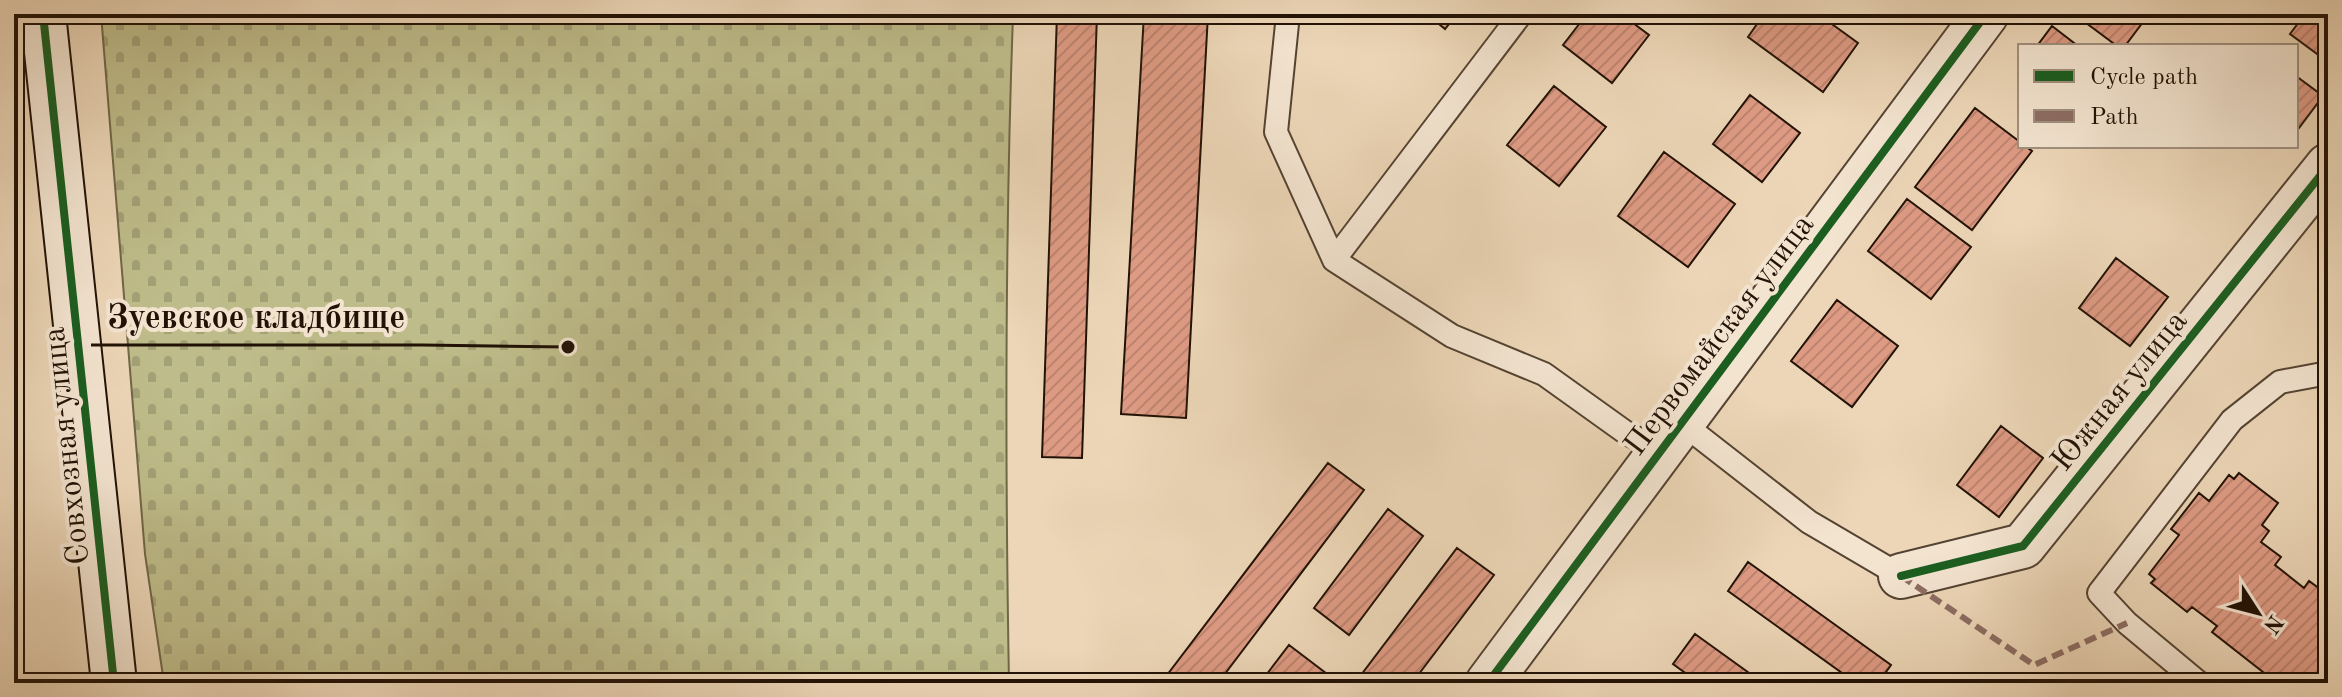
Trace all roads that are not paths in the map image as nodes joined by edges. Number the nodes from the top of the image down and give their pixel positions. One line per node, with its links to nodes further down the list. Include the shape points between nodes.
1 (43, 14): 10 (street, Совхозная улица)
2 (1288, 14): 6 (lane, via 1276,132)
3 (1521, 14): 6 (lane)
4 (1986, 14): 8 (street, Первомайская улица)
5 (2328, 166): 9 (street, Южная улица, via 2023,546)
6 (1334, 260): 8 (lane, via 1452,336 1544,374 1625,432)
7 (2328, 373): 12 (lane, via 2280,382 2232,420 2099,593)
8 (1671, 438): 9 (lane); 11 (street, Первомайская улица)
9 (1901, 576)
10 (114, 683)
11 (1488, 683)
12 (2199, 683)

